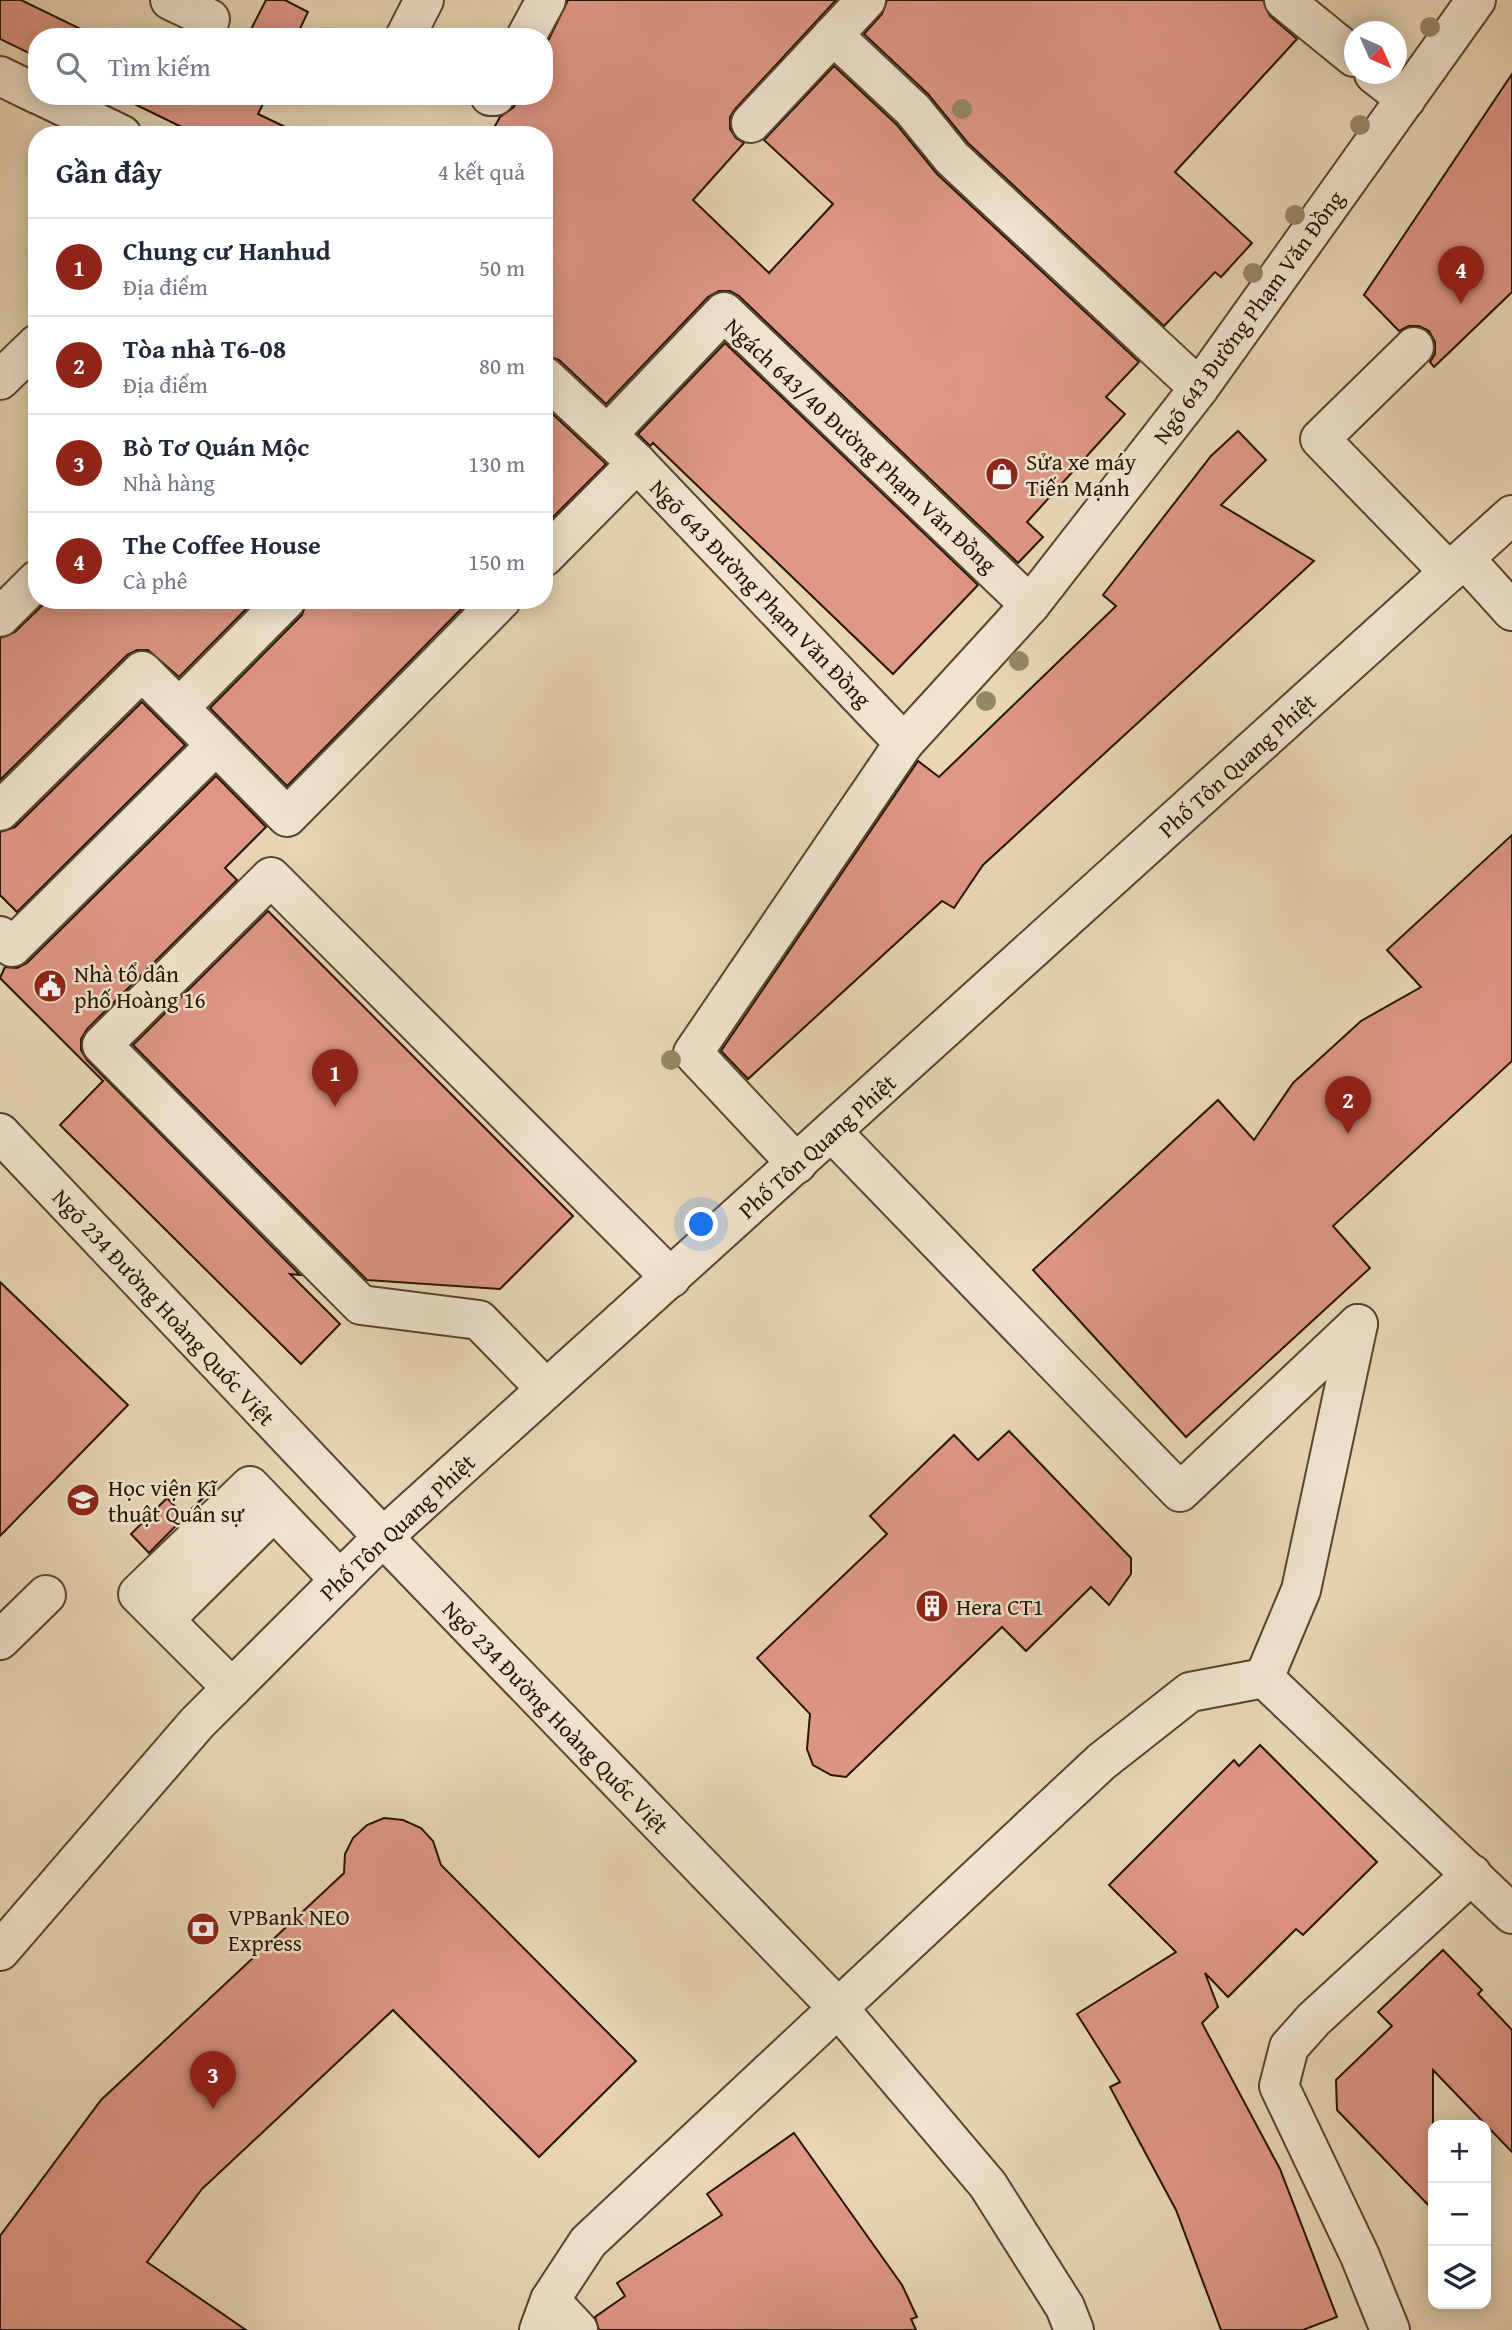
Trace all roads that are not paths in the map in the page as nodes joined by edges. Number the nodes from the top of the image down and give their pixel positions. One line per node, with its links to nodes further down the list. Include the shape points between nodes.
1 (170, 0): 6 (street)
2 (546, 0): 7 (street)
3 (866, 0): 8 (street)
4 (1284, 0): 9 (street)
5 (1476, 0): 13 (street, Ngõ 643 Đường Phạm Văn Đồng)
6 (210, 19)
7 (531, 28)
8 (833, 35): 15 (street); 21 (street, via 913,110 952,158)
9 (1344, 49)
10 (0, 76): 12 (street)
11 (1387, 84): 13 (street)
12 (28, 90)
13 (1406, 99): 21 (street, Ngõ 643 Đường Phạm Văn Đồng)
14 (60, 105): 16 (street)
15 (751, 123)
16 (104, 126)
17 (1414, 347): 26 (street, via 1320,439)
18 (28, 353): 19 (street)
19 (0, 380)
20 (553, 384): 22 (street, Ngõ 643 Đường Phạm Văn Đồng)
21 (1199, 388): 28 (street, Ngõ 643 Đường Phạm Văn Đồng)
22 (607, 435): 23 (street, Ngõ 643 Đường Phạm Văn Đồng); 28 (street, Ngách 643/40 Đường Phạm Văn Đồng, via 724,312)
23 (637, 463): 25 (street); 34 (street, Ngõ 643 Đường Phạm Văn Đồng)
24 (1512, 515): 26 (street, Phố Tôn Quang Phiệt)
25 (553, 548)
26 (1457, 565): 31 (street); 38 (street, Phố Tôn Quang Phiệt)
27 (28, 589): 32 (street)
28 (1030, 605): 34 (street, Ngõ 643 Đường Phạm Văn Đồng)
29 (277, 609): 33 (street)
30 (492, 609): 35 (street, via 287,817)
31 (1512, 611)
32 (0, 617)
33 (179, 708): 35 (street); 36 (street, via 142,671)
34 (904, 743): 40 (street, via 693,1053)
35 (216, 745): 37 (street)
36 (0, 811)
37 (6, 941)
38 (832, 1132): 40 (street, Phố Tôn Quang Phiệt); 47 (street, via 1180,1492 1358,1324 1301,1590)
39 (0, 1133): 43 (street, Ngõ 234 Đường Hoàng Quốc Việt)
40 (797, 1164): 41 (street, Phố Tôn Quang Phiệt)
41 (671, 1278): 42 (street, Phố Tôn Quang Phiệt); 42 (street, via 271,877 102,1045 361,1304 479,1320)
42 (546, 1389): 43 (street, Phố Tôn Quang Phiệt)
43 (383, 1537): 44 (street, Phố Tôn Quang Phiệt); 52 (street, Ngõ 234 Đường Hoàng Quốc Việt)
44 (340, 1580): 48 (street, Phố Tôn Quang Phiệt); 48 (street, via 250,1486 138,1594)
45 (46, 1595): 46 (street)
46 (0, 1640)
47 (1264, 1678): 49 (street); 52 (street, via 1190,1692 1101,1762)
48 (232, 1688): 51 (street, Phố Tôn Quang Phiệt)
49 (1472, 1874): 50 (street); 56 (street, via 1289,2047 1279,2086)
50 (1512, 1914)
51 (0, 1951)
52 (839, 2009): 53 (street, via 588,2242); 55 (street, Ngõ 234 Đường Hoàng Quốc Việt, via 988,2185 1065,2307)
53 (545, 2315): 54 (street)
54 (578, 2330)
55 (1074, 2330)
56 (1390, 2330)

